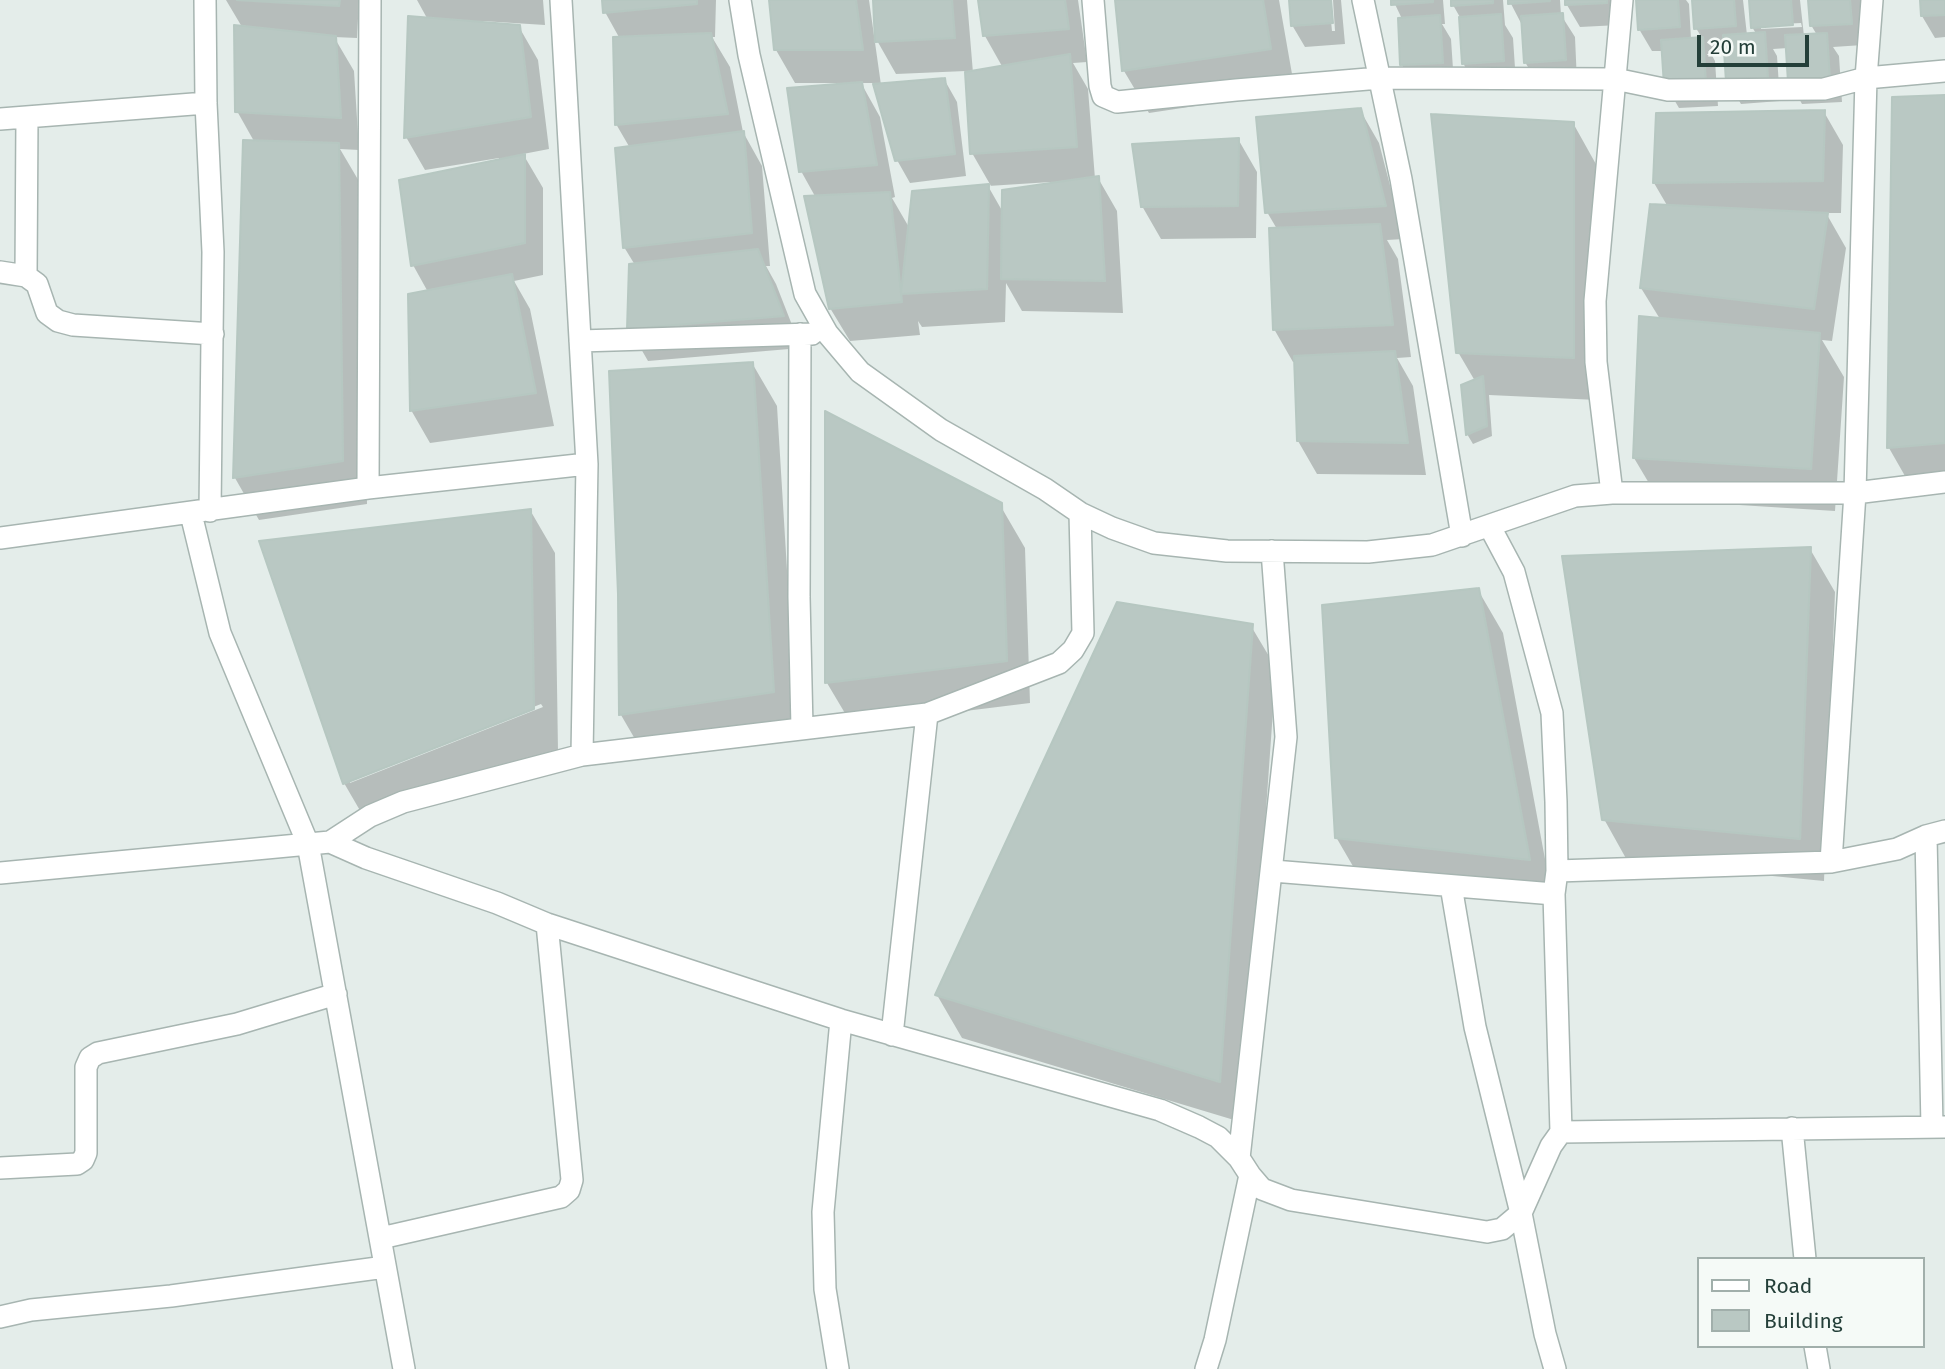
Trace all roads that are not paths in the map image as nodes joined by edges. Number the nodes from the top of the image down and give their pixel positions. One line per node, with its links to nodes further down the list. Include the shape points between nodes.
1 (205, 0): 13 (street)
2 (370, 0): 24 (street)
3 (561, 0): 21 (street)
4 (740, 0): 18 (street, via 748,54 805,295)
5 (1093, 0): 10 (street, via 1100,86 1103,96 1117,103)
6 (1363, 0): 10 (street)
7 (1622, 0): 11 (street)
8 (1872, 0): 12 (street)
9 (1945, 71): 12 (street)
10 (1380, 78): 11 (street); 30 (street)
11 (1615, 79): 12 (street, via 1668,90 1824,89); 25 (street, via 1595,301 1596,362)
12 (1866, 79): 26 (street)
13 (206, 103): 14 (street); 19 (street)
14 (27, 117): 15 (street); 17 (street)
15 (0, 119)
16 (0, 272): 17 (street)
17 (26, 276): 19 (street, via 37,284 47,313 58,321)
18 (827, 333): 20 (street); 28 (street, via 860,372 930,423)
19 (213, 334): 27 (street)
20 (800, 334): 21 (street); 34 (street)
21 (580, 341): 22 (street)
22 (587, 464): 24 (street); 35 (street)
23 (1945, 482): 26 (street)
24 (368, 488): 27 (street)
25 (1612, 493): 26 (street); 29 (street, via 1575,496)
26 (1855, 494): 39 (street)
27 (201, 512): 31 (street); 38 (street, via 220,633)
28 (1080, 513): 32 (street, via 1154,543); 33 (street, via 1083,633 1073,650 1059,663)
29 (1490, 527): 30 (street); 41 (street, via 1514,572 1552,713)
30 (1462, 536): 32 (street, via 1432,545 1368,552)
31 (0, 538)
32 (1272, 551): 40 (street, via 1286,737)
33 (927, 714): 34 (street); 48 (street)
34 (802, 728): 35 (street)
35 (582, 755): 37 (street, via 403,802 370,816)
36 (1935, 834): 39 (street, via 1897,849); 49 (street)
37 (330, 842): 38 (street); 45 (street)
38 (308, 844): 42 (street); 46 (street)
39 (1831, 862): 41 (street)
40 (1273, 871): 43 (street); 52 (street)
41 (1557, 871): 44 (street)
42 (0, 873)
43 (1451, 886): 44 (street); 54 (street, via 1475,1027)
44 (1555, 894): 51 (street)
45 (547, 924): 47 (street); 55 (street, via 572,1180 569,1189 561,1197)
46 (336, 994): 53 (street, via 237,1024 98,1053 86,1067 83,1160); 55 (street)
47 (841, 1020): 48 (street); 61 (street, via 823,1212 825,1289)
48 (892, 1035): 52 (street, via 1160,1110 1218,1137)
49 (1939, 1127): 50 (street)
50 (1792, 1128): 51 (street); 56 (street)
51 (1561, 1132): 54 (street)
52 (1245, 1167): 54 (street, via 1262,1188 1291,1200 1487,1232 1502,1229); 62 (street)
53 (0, 1168)
54 (1521, 1213): 63 (street)
55 (381, 1238): 57 (street)
56 (1805, 1257)
57 (385, 1267): 58 (street); 60 (street)
58 (0, 1317)
59 (1815, 1348): 64 (street)
60 (404, 1369)
61 (838, 1369)
62 (1206, 1369)
63 (1555, 1369)
64 (1819, 1369)

